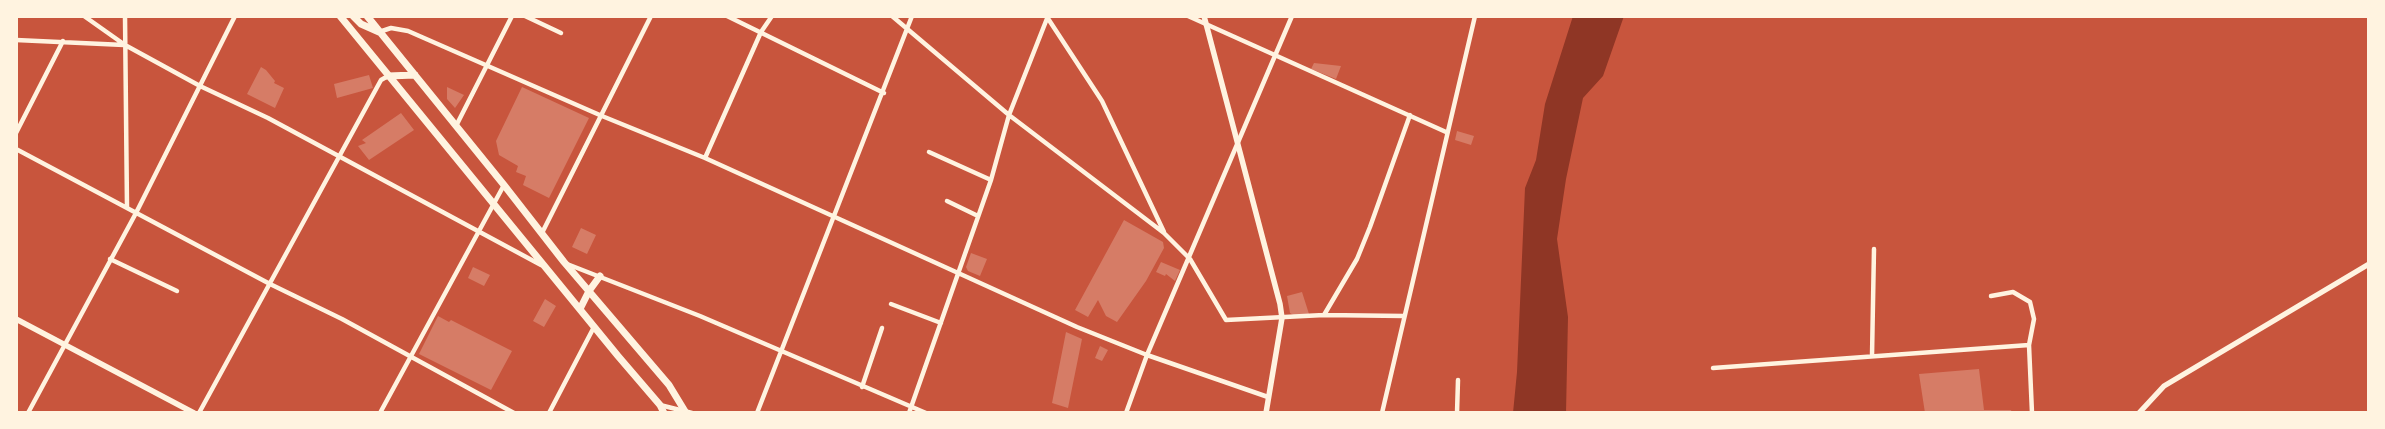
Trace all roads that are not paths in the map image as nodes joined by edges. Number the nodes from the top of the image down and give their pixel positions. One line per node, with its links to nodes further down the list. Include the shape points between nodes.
1 (84, 16): 26 (street)
2 (125, 16): 26 (street)
3 (235, 16): 31 (street)
4 (340, 16): 30 (main road)
5 (353, 16): 21 (main road, via 361,24)
6 (367, 16): 21 (main road)
7 (512, 16): 28 (street)
8 (525, 16): 23 (street)
9 (651, 16): 34 (street)
10 (727, 16): 22 (street)
11 (772, 16): 22 (street)
12 (892, 16): 20 (street)
13 (912, 16): 20 (street)
14 (1188, 16): 19 (street)
15 (1204, 16): 19 (street)
16 (1292, 16): 27 (street)
17 (1475, 16): 37 (street)
18 (1048, 17): 35 (street); 53 (street, via 1102,101)
19 (1206, 23): 27 (street); 39 (street)
20 (907, 28): 32 (street); 35 (street)
21 (379, 32): 28 (street, via 391,28 408,31); 29 (main road)
22 (761, 32): 32 (street); 43 (street)
23 (560, 33)
24 (16, 40): 25 (street)
25 (63, 41): 26 (street); 38 (street)
26 (126, 45): 31 (street); 48 (street)
27 (1275, 56): 33 (street); 39 (street)
28 (486, 64): 34 (street); 36 (street)
29 (415, 75): 30 (main road); 36 (main road)
30 (388, 76): 42 (street, via 381,80); 47 (main road)
31 (200, 86): 42 (street, via 268,118); 49 (street)
32 (884, 93): 50 (street)
33 (1410, 115): 37 (street); 69 (street, via 1357,259)
34 (602, 116): 43 (street); 54 (street)
35 (1010, 116): 44 (street); 53 (street)
36 (456, 126): 45 (main road)
37 (1446, 132): 70 (street)
38 (16, 133)
39 (1236, 143): 57 (street); 71 (street)
40 (16, 150): 48 (street)
41 (929, 152): 44 (street)
42 (340, 158): 52 (street); 63 (street)
43 (705, 158): 50 (street)
44 (991, 180): 51 (street)
45 (504, 185): 47 (street); 54 (main road)
46 (947, 201): 51 (street)
47 (493, 205): 52 (street); 60 (main road)
48 (127, 208): 49 (street)
49 (136, 213): 56 (street); 63 (street)
50 (834, 216): 61 (street); 78 (street)
51 (978, 216): 61 (street)
52 (477, 231): 60 (street); 81 (street)
53 (1164, 233): 57 (street)
54 (542, 234): 58 (main road)
55 (1874, 249): 80 (street)
56 (110, 259): 64 (street); 76 (street)
57 (1190, 259): 71 (street, via 1226,320); 79 (street)
58 (564, 262): 62 (street); 65 (main road)
59 (2369, 264): 105 (street, via 2164,386)
60 (547, 268): 68 (main road)
61 (957, 273): 73 (street); 79 (street)
62 (600, 276): 65 (main road); 78 (street)
63 (270, 284): 81 (street); 91 (street)
64 (176, 291)
65 (589, 291): 68 (main road); 88 (main road, via 670,385)
66 (1991, 296): 77 (street, via 2013,292 2030,302 2034,319)
67 (891, 304): 73 (street)
68 (580, 308): 74 (main road)
69 (1324, 315): 70 (street); 71 (street)
70 (1404, 316): 102 (street)
71 (1282, 318): 85 (street)
72 (16, 319): 76 (street)
73 (941, 323): 87 (street)
74 (594, 327): 86 (main road); 94 (street)
75 (882, 328): 84 (street)
76 (66, 344): 89 (street); 90 (street)
77 (2029, 345): 80 (street); 104 (street)
78 (781, 352): 84 (street); 97 (street)
79 (1148, 355): 85 (street); 100 (street)
80 (1872, 356): 82 (street)
81 (412, 358): 92 (street); 93 (street)
82 (1713, 368)
83 (1458, 380): 103 (street)
84 (862, 387): 87 (street)
85 (1268, 397): 101 (street)
86 (660, 405): 88 (street); 95 (main road)
87 (911, 407): 98 (street); 99 (street)
88 (685, 411): 96 (street)
89 (28, 413)
90 (194, 413)
91 (199, 413)
92 (380, 413)
93 (514, 413)
94 (548, 413)
95 (664, 413)
96 (692, 413)
97 (756, 413)
98 (909, 413)
99 (926, 413)
100 (1126, 413)
101 (1266, 413)
102 (1382, 413)
103 (1457, 413)
104 (2032, 413)
105 (2140, 413)

